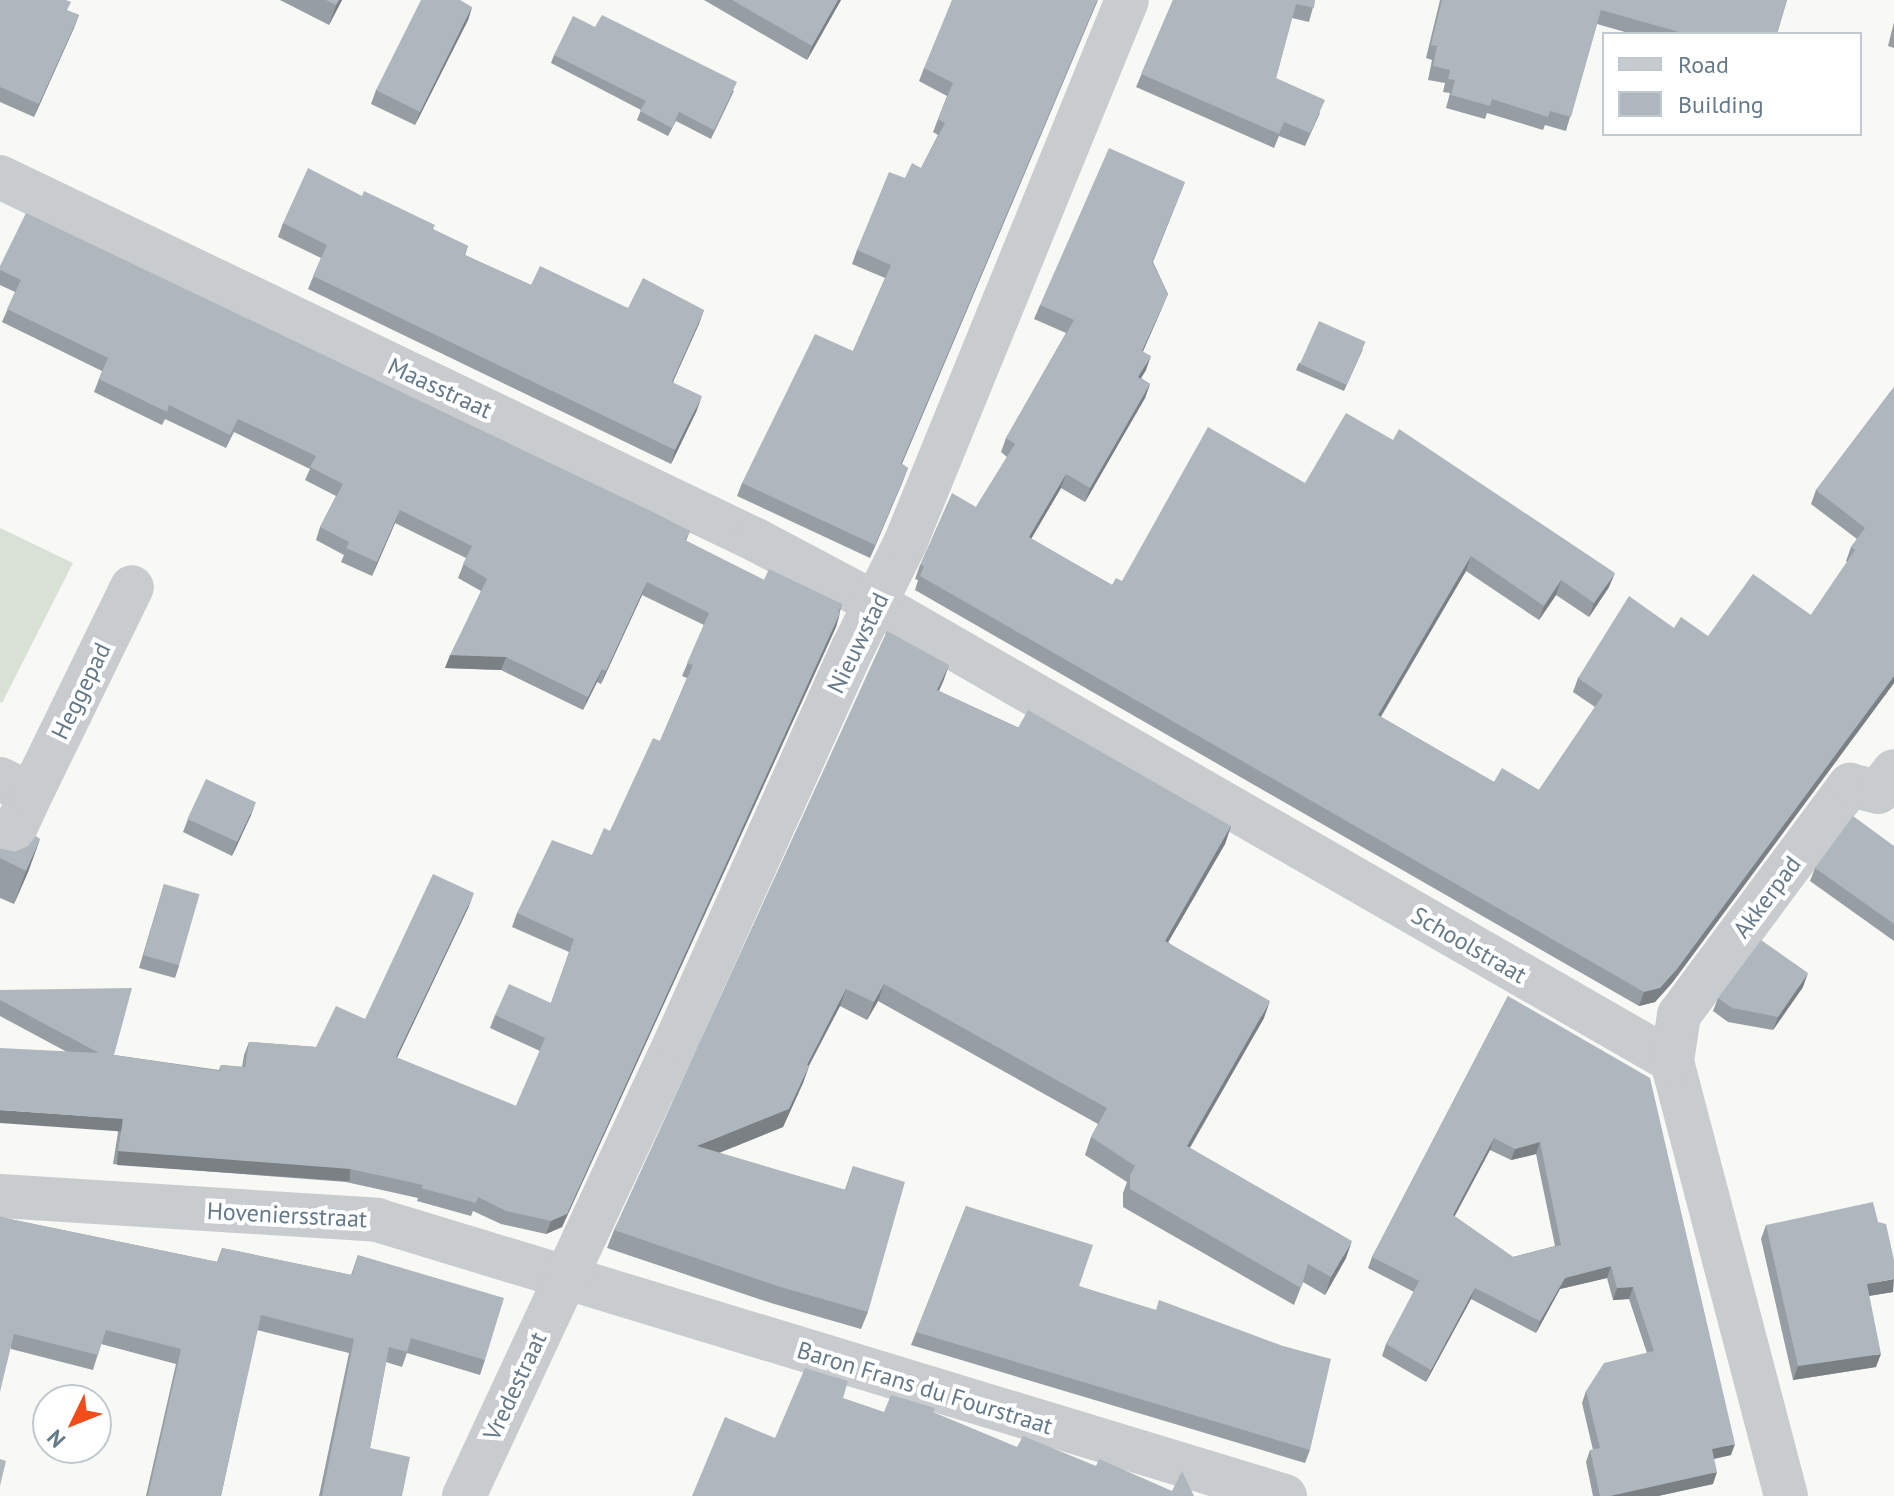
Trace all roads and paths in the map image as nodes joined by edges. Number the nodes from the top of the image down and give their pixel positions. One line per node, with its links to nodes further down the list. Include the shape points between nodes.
1 (1127, 0): 4 (street, Nieuwstad)
2 (0, 177): 4 (street, Maasstraat, via 756,540)
3 (132, 587): 6 (street, Heggepad)
4 (877, 604): 8 (street, Schoolstraat); 10 (street, Nieuwstad)
5 (1894, 771): 8 (street, Akkerpad, via 1878,792 1850,785 1679,1015)
6 (16, 787): 7 (street, Heggepad)
7 (0, 861)
8 (1672, 1061): 13 (street)
9 (0, 1196): 10 (street, Hoveniersstraat, via 377,1220)
10 (566, 1277): 11 (street, Baron Frans du Fourstraat); 12 (street, Vredestraat)
11 (1259, 1493)
12 (464, 1496)
13 (1786, 1496)

